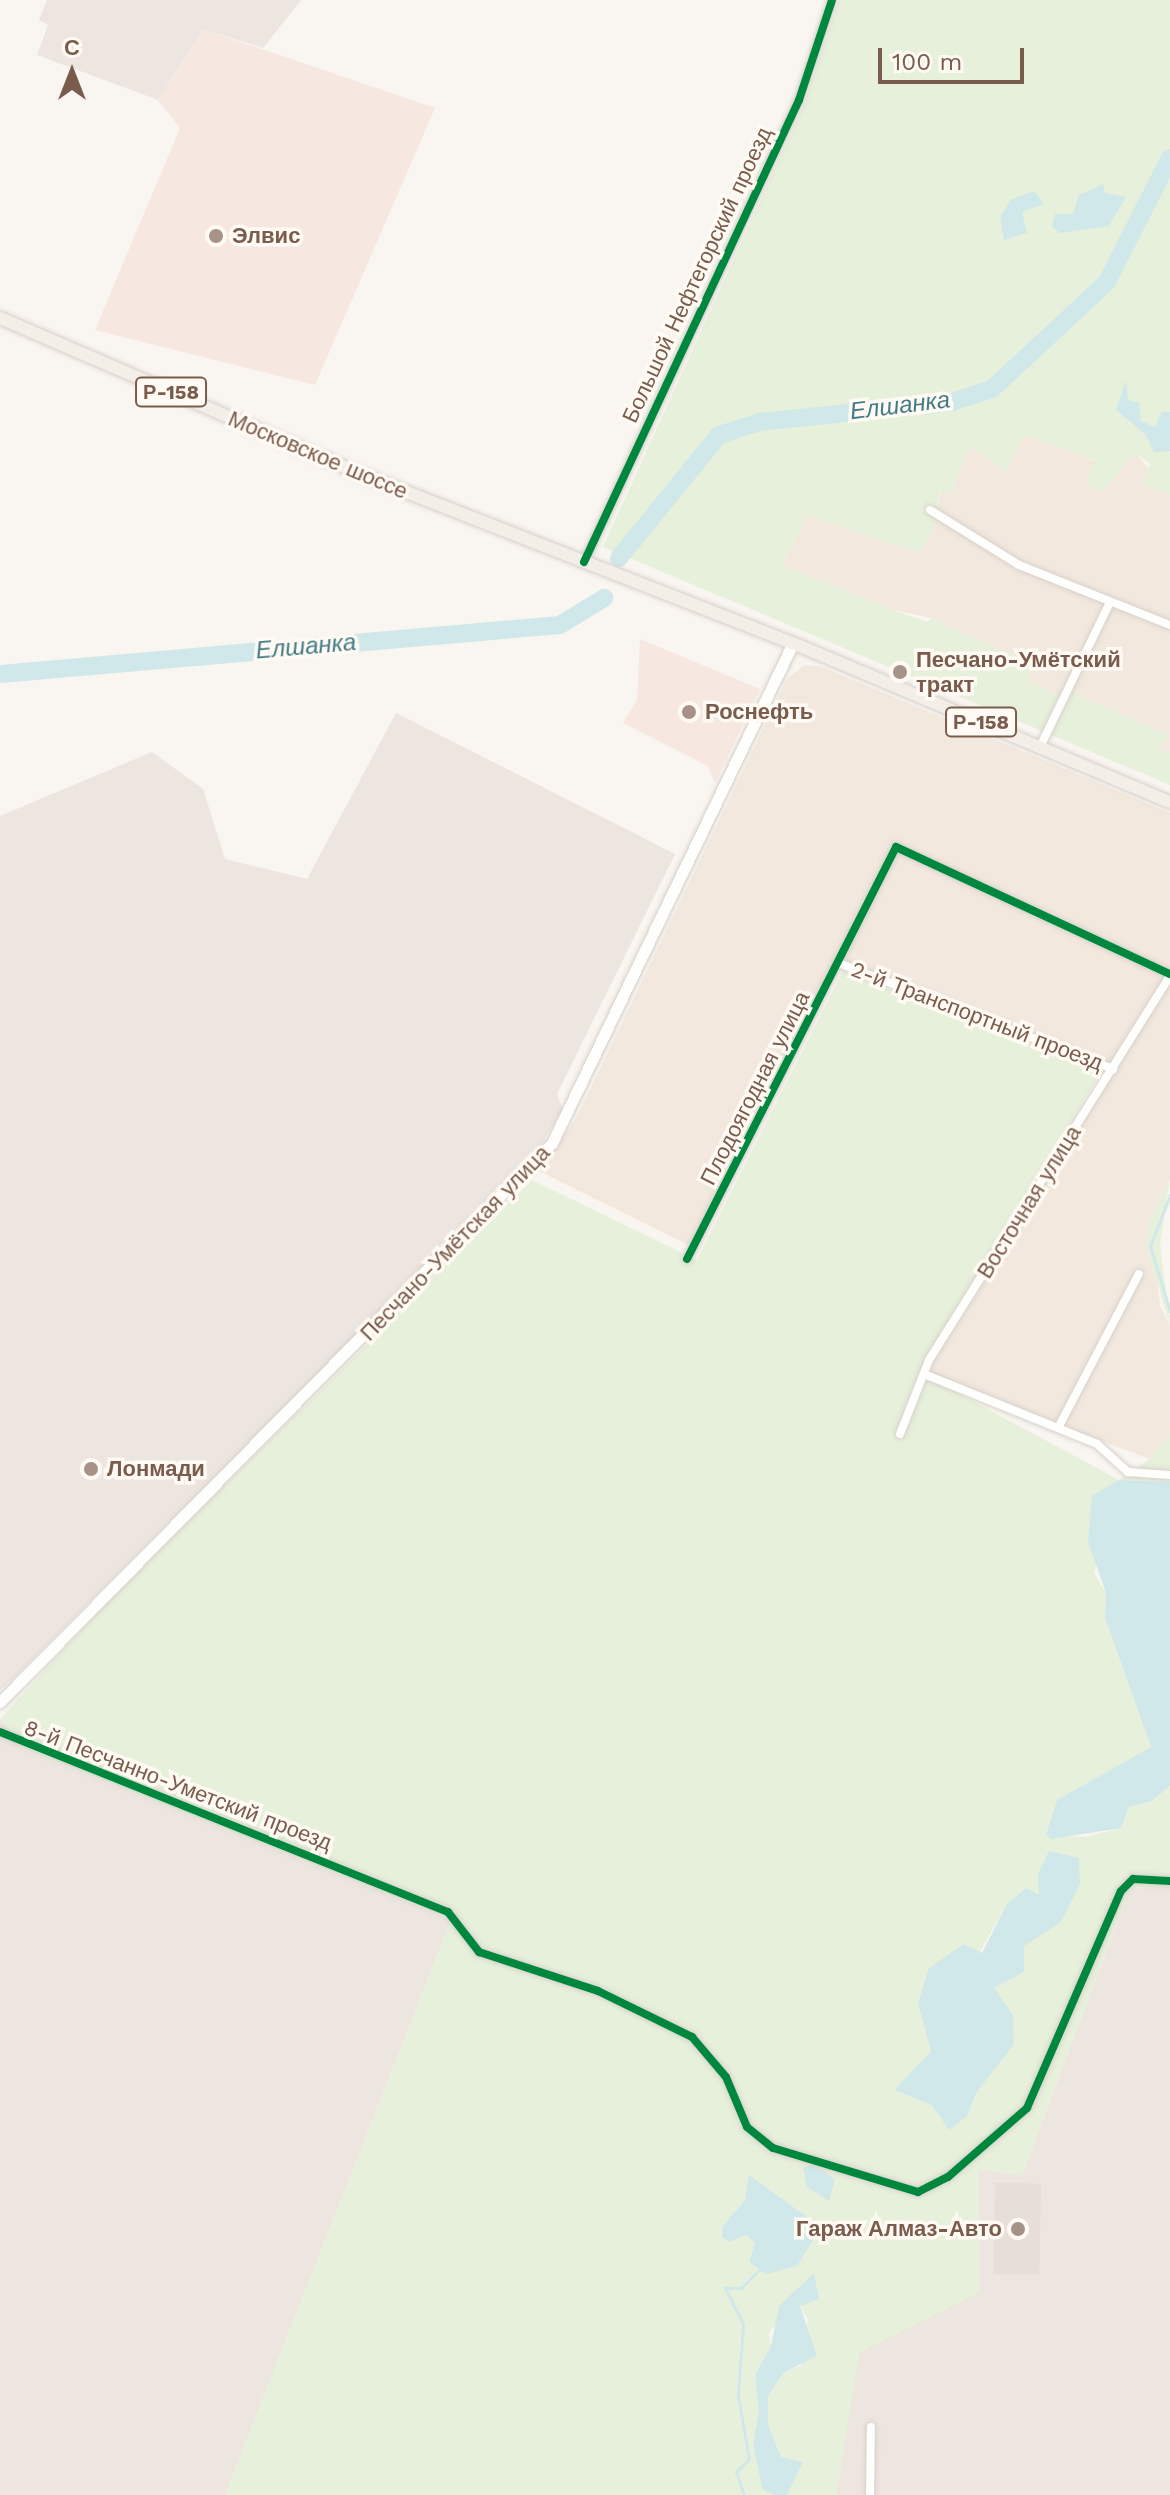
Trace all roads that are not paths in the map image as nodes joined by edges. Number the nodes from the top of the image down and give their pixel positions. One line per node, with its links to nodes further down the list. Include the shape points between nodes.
1 (832, 0): 4 (street, Большой Нефтегорский проезд, via 799,100)
2 (0, 318): 4 (main road, Московское шоссе / Р-158)
3 (930, 510): 5 (street, via 1019,565)
4 (590, 565): 7 (main road, Р-158)
5 (1109, 604): 6 (street, via 1140,609); 8 (street)
6 (1170, 625)
7 (793, 643): 8 (main road, Р-158); 19 (main road, Песчано-Умётская улица, via 552,1143)
8 (1040, 747): 9 (main road, Р-158)
9 (1170, 802)
10 (841, 964): 11 (street, Плодоягодная улица, via 896,847); 12 (street, 2-й Транспортный проезд); 13 (street, Плодоягодная улица)
11 (1170, 975): 12 (street, Восточная улица)
12 (1113, 1069): 15 (street, Восточная улица)
13 (687, 1259)
14 (1139, 1274): 16 (street)
15 (924, 1374): 16 (street); 17 (street, Восточная улица)
16 (1058, 1428): 18 (street, via 1097,1444 1128,1472)
17 (900, 1434)
18 (1170, 1475)
19 (0, 1702)
20 (0, 1732): 21 (street, 8-й Песчанно-Уметский проезд, via 448,1912 479,1952 647,2013 692,2037 719,2064 747,2127 773,2148 918,2192 948,2177 1027,2108 1121,1891 1133,1879)
21 (1170, 1881)
22 (871, 2427): 23 (street)
23 (870, 2495)

